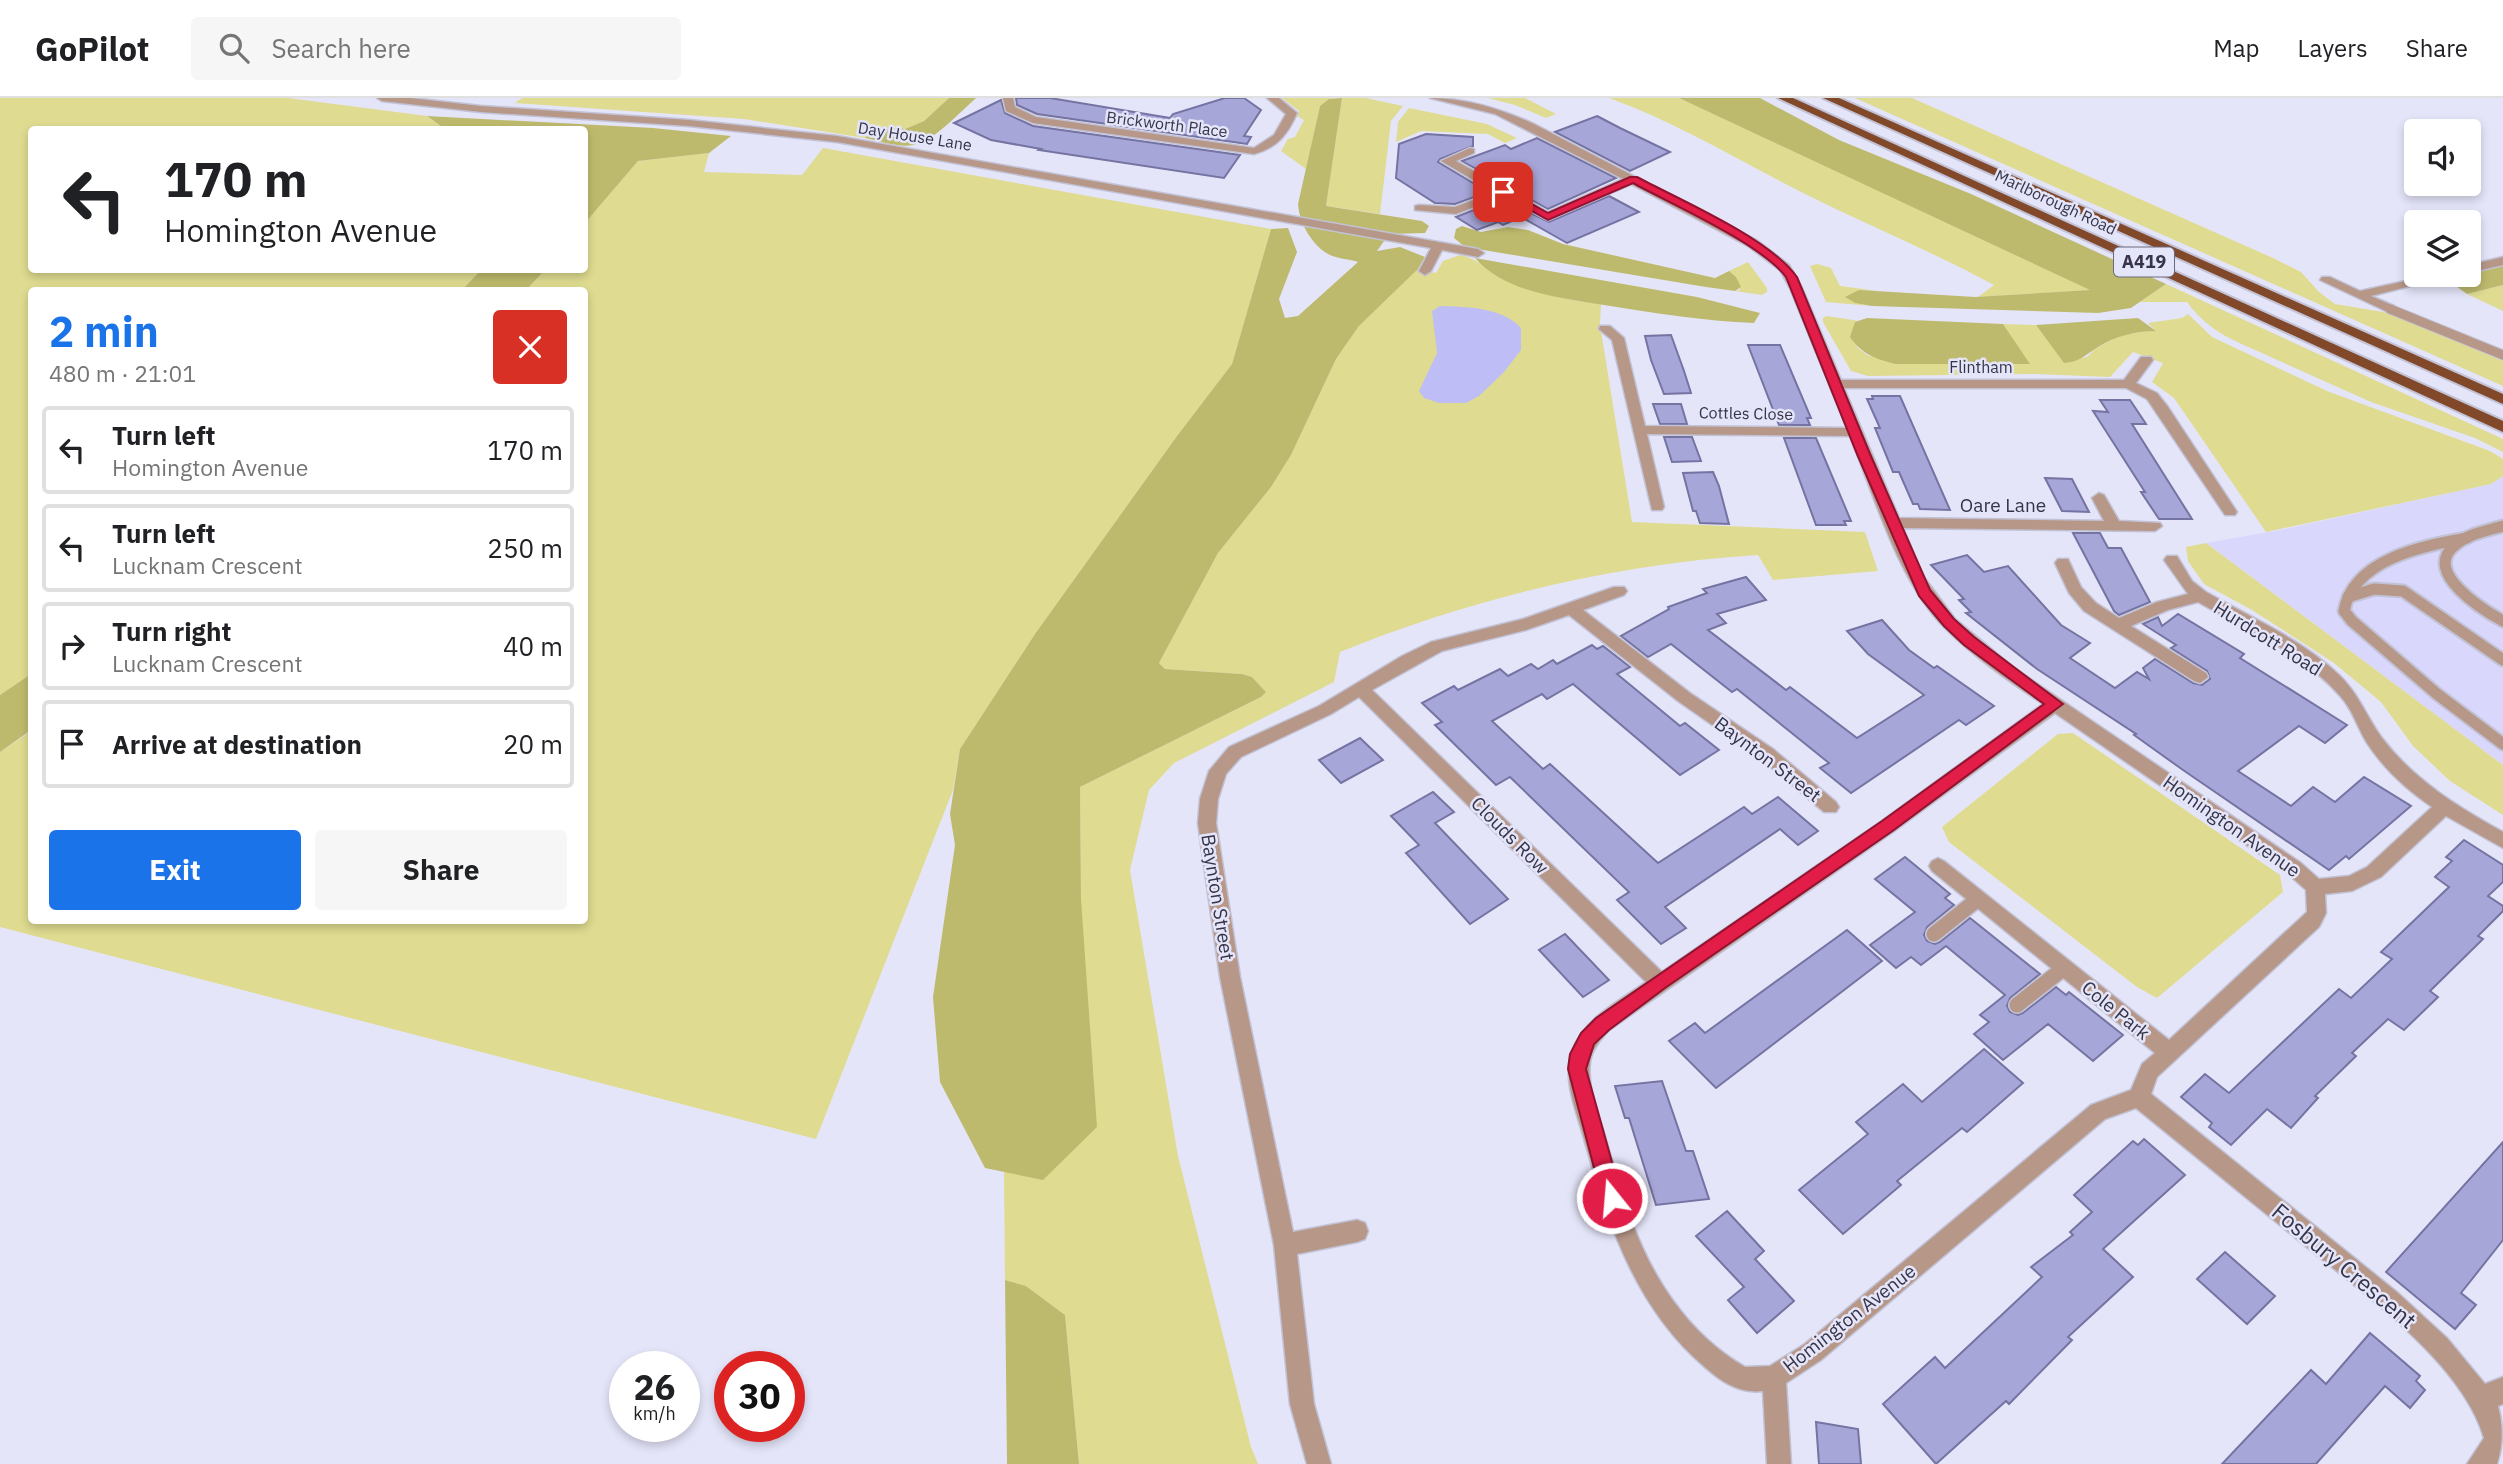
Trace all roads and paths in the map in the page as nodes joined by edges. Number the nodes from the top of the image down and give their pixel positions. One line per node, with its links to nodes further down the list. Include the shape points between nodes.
1 (382, 98): 11 (street, Day House Lane, via 811,136)
2 (1008, 98): 3 (street, Brickworth Place, via 1014,112 1033,120 1249,151 1271,145 1290,119 1291,110)
3 (1272, 98)
4 (1436, 98): 8 (street, Homington Avenue, via 1513,118)
5 (1784, 98): 26 (highway, Marlborough Road / A419)
6 (1829, 98): 25 (highway, Marlborough Road / A419)
7 (1469, 151): 9 (street, via 1447,161)
8 (1633, 179): 9 (street, via 1548,217); 23 (street, Homington Avenue, via 1752,243 1783,265)
9 (1503, 192): 10 (street, via 1457,211)
10 (1419, 208)
11 (1438, 246): 12 (street, Day House Lane); 15 (street)
12 (1478, 253)
13 (2503, 261): 14 (street)
14 (2481, 266)
15 (1425, 271)
16 (2326, 280): 18 (street)
17 (2404, 285): 18 (street)
18 (2358, 295): 19 (street)
19 (2390, 309): 21 (lane)
20 (1605, 329): 27 (street, via 1618,338)
21 (2503, 355)
22 (2146, 360): 24 (street)
23 (1835, 384): 24 (street, Flintham); 28 (street, Homington Avenue)
24 (2128, 384): 31 (street, via 2152,396)
25 (2503, 400)
26 (2503, 427)
27 (1639, 430): 28 (street, Cottles Close); 30 (street)
28 (1854, 432): 32 (street, Homington Avenue)
29 (2099, 498): 33 (street)
30 (1657, 507)
31 (2230, 512)
32 (1892, 523): 33 (street, Oare Lane); 48 (street, Homington Avenue, via 1924,592 1949,623)
33 (2114, 525): 34 (street, Oare Lane)
34 (2155, 526)
35 (2503, 526): 36 (lane)
36 (2468, 538): 41 (lane, via 2416,548 2367,575); 43 (lane, via 2449,551 2446,569 2474,604)
37 (2172, 560): 40 (street, Hurdcott Road, via 2187,585)
38 (2063, 563): 44 (street, via 2080,597)
39 (1619, 591): 42 (street, Baynton Street)
40 (2200, 596): 44 (street, Hurdcott Road); 51 (street, Hurdcott Road, via 2296,651 2334,681 2348,694 2393,765)
41 (2346, 599): 45 (lane, via 2374,589 2403,592); 49 (lane, via 2344,611 2352,621)
42 (1572, 609): 47 (street, Baynton Street, via 1437,646); 50 (street, Baynton Street, via 1684,698 1767,754)
43 (2503, 621)
44 (2118, 625): 46 (street)
45 (2503, 660)
46 (2200, 677)
47 (1360, 688): 58 (street, Clouds Row); 63 (street, Baynton Street, via 1325,710 1234,752 1218,771 1209,799 1207,824 1230,977)
48 (2055, 704): 54 (street, Homington Avenue); 58 (street, Homington Avenue, via 1898,819)
49 (2503, 744)
50 (1830, 807)
51 (2444, 807): 52 (street, Hurdcott Road); 54 (street, via 2374,872 2352,883)
52 (2503, 841)
53 (1938, 866): 55 (street, Cole Park)
54 (2315, 887): 60 (street, Homington Avenue, via 2317,913 2312,921)
55 (1978, 899): 56 (lane); 57 (street, Cole Park)
56 (1934, 934)
57 (2064, 968): 59 (lane, Cole Park); 60 (street, Cole Park)
58 (1659, 982): 64 (street, Homington Avenue, via 1602,1024 1587,1038 1580,1054 1581,1090 1605,1177 1636,1258 1685,1333 1738,1377)
59 (2017, 1005)
60 (2169, 1052): 61 (street, Homington Avenue, via 2149,1071)
61 (2139, 1097): 64 (street, Homington Avenue, via 2098,1112 1813,1352); 66 (street, Fosbury Crescent, via 2390,1301 2439,1346)
62 (1357, 1231): 63 (street)
63 (1285, 1245): 67 (street, Baynton Street, via 1303,1404)
64 (1774, 1376): 68 (street)
65 (2503, 1389): 66 (street)
66 (2480, 1397): 69 (street, Fosbury Crescent, via 2496,1439)
67 (1319, 1464)
68 (1779, 1464)
69 (2479, 1464)

